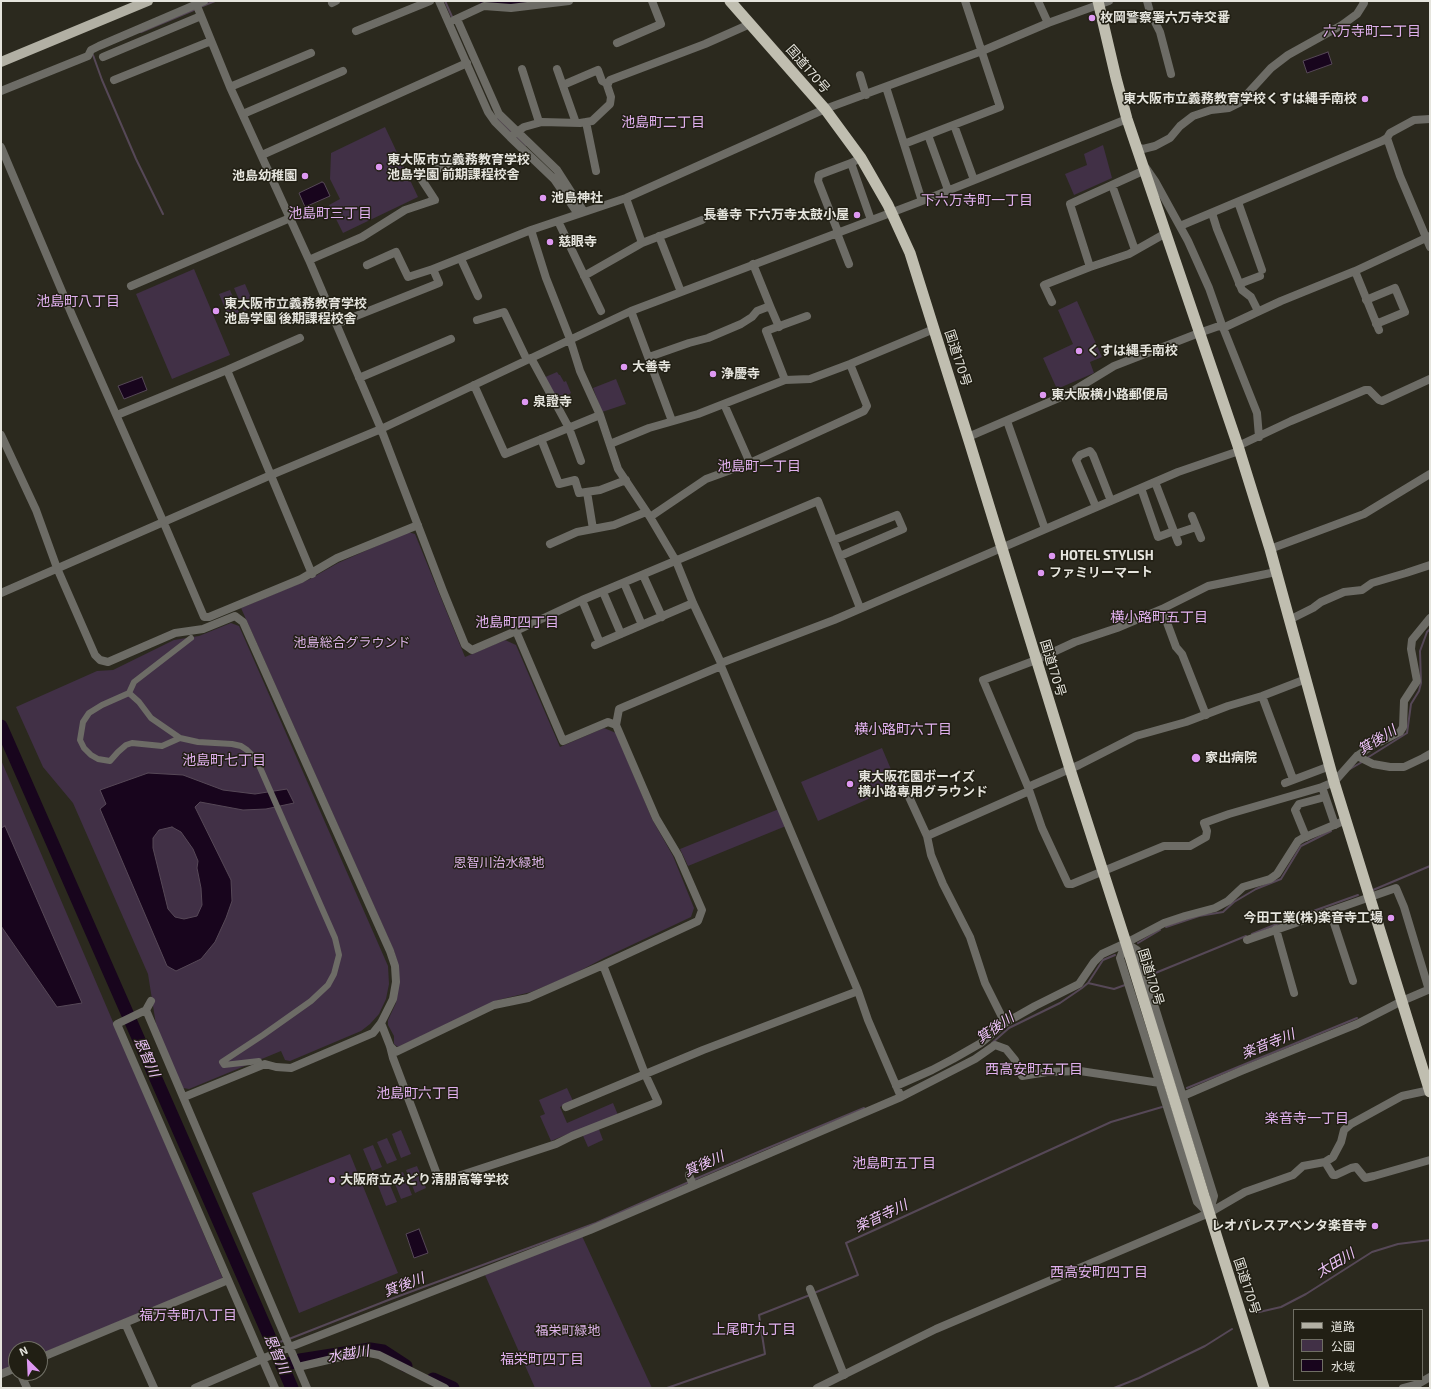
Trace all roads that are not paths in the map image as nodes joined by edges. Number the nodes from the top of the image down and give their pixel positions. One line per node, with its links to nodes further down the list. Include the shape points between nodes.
1 (148, 1): 25 (main road)
2 (204, 1): 13 (street)
3 (430, 1): 19 (street)
4 (439, 1): 16 (street)
5 (569, 1): 15 (street, via 511,8 484,6)
6 (652, 1): 21 (street, via 661,24)
7 (730, 1): 18 (highway, 国道170号)
8 (965, 1): 22 (street)
9 (1038, 1): 17 (street)
10 (1147, 1): 30 (street, via 1160,32)
11 (1364, 1): 53 (street, via 1357,14 1342,25 1288,55 1271,68 1239,103 1229,108 1193,116 1170,138 1155,146 1143,149)
12 (1102, 2): 17 (street); 41 (highway, via 1116,78)
13 (195, 3): 14 (street); 37 (street, via 99,46 91,50 88,56)
14 (201, 16): 20 (street); 24 (street)
15 (457, 19): 16 (street); 47 (street, via 500,114)
16 (449, 23): 26 (street)
17 (1048, 23): 22 (street)
18 (750, 24): 33 (street, via 610,80); 39 (highway, 国道170号)
19 (356, 31)
20 (211, 41): 32 (street); 35 (street)
21 (617, 43)
22 (982, 51): 36 (street); 46 (street, via 1000,107)
23 (311, 53): 35 (street)
24 (103, 57)
25 (1, 62)
26 (468, 63): 49 (street, via 488,112); 54 (street)
27 (522, 69): 43 (street)
28 (557, 69): 34 (street)
29 (343, 71): 40 (street)
30 (1171, 74)
31 (860, 75): 38 (street)
32 (114, 80)
33 (608, 84): 34 (street, via 602,81 598,70); 44 (street, via 610,104 592,121)
34 (563, 85): 45 (street)
35 (230, 87): 40 (street)
36 (886, 87): 38 (street); 51 (street)
37 (1, 91)
38 (866, 95): 39 (street)
39 (825, 109): 56 (highway, 国道170号); 63 (street)
40 (243, 114): 54 (street)
41 (1127, 119): 53 (highway); 60 (street)
42 (1430, 119): 50 (street, via 1414,120 1390,133)
43 (539, 122): 45 (street); 47 (street)
44 (586, 122): 45 (street); 59 (street)
45 (576, 123)
46 (954, 125): 48 (street); 60 (street)
47 (517, 132): 49 (street); 67 (street, via 558,170)
48 (928, 135): 51 (street); 62 (street)
49 (510, 137): 67 (street, via 554,179)
50 (1387, 138): 65 (street); 78 (street, via 1400,176)
51 (904, 144): 64 (street)
52 (1, 147): 121 (street)
53 (1137, 147): 58 (highway)
54 (262, 155): 69 (street)
55 (465, 157): 83 (street, via 420,177 435,200 405,210 362,237)
56 (862, 158): 57 (street); 66 (highway, 国道170号)
57 (852, 163): 71 (street); 75 (street, via 820,176 818,181)
58 (1143, 165): 61 (street); 73 (street); 76 (highway)
59 (596, 171)
60 (974, 180): 62 (street)
61 (1112, 185): 81 (street); 87 (street, via 1070,204)
62 (948, 190): 64 (street)
63 (626, 198): 67 (street); 79 (street)
64 (922, 201): 66 (street)
65 (1238, 202): 68 (street); 91 (street, via 1261,273)
66 (892, 212): 71 (street); 106 (highway, 国道170号, via 910,253)
67 (581, 213): 72 (street)
68 (1212, 213): 73 (street); 91 (street)
69 (290, 218): 83 (street); 92 (street)
70 (702, 220): 77 (street)
71 (871, 220): 75 (street)
72 (558, 221): 74 (street); 90 (street)
73 (1180, 226): 104 (street, via 1209,288)
74 (531, 230): 82 (street); 110 (street, via 546,278)
75 (837, 232): 84 (street); 85 (street)
76 (1166, 233): 81 (street); 107 (highway)
77 (659, 236): 79 (street); 93 (street)
78 (1428, 237): 80 (street); 89 (street)
79 (642, 243): 90 (street)
80 (1430, 247)
81 (1135, 250): 87 (street)
82 (461, 259): 88 (street); 94 (street)
83 (309, 260): 103 (street)
84 (753, 264): 93 (street); 97 (street)
85 (849, 264)
86 (367, 265): 88 (street, via 396,252 408,277)
87 (1090, 267): 96 (street, via 1044,285)
88 (433, 269): 103 (street, via 439,283)
89 (1355, 271): 95 (street); 99 (street)
90 (584, 276): 98 (street)
91 (1239, 284): 99 (street)
92 (131, 286)
93 (682, 292): 100 (street)
94 (478, 296)
95 (1366, 300): 95 (street, via 1395,288 1405,312 1378,327)
96 (1052, 302)
97 (770, 306): 105 (street); 111 (street, via 757,311 741,324 708,338)
98 (601, 311)
99 (1258, 311): 104 (street)
100 (631, 312): 110 (street); 111 (street)
101 (807, 316): 105 (street)
102 (477, 320): 112 (street, via 504,312)
103 (336, 324): 115 (street)
104 (1222, 326): 107 (street); 128 (street, via 1257,413)
105 (779, 327): 117 (street, via 766,332)
106 (934, 329): 113 (street); 127 (highway, 国道170号)
107 (1199, 333): 123 (street, via 1114,366 1068,394); 131 (highway)
108 (300, 338): 114 (street)
109 (451, 339): 115 (street)
110 (570, 339): 112 (street); 120 (street, via 580,371)
111 (649, 357): 122 (street)
112 (529, 359): 118 (street); 124 (street)
113 (850, 364): 117 (street, via 810,379); 133 (street, via 867,406 864,411)
114 (227, 370): 121 (street); 135 (street)
115 (359, 378): 125 (street)
116 (1430, 379): 128 (street, via 1382,401 1369,390 1365,390)
117 (784, 380): 119 (street)
118 (474, 385): 125 (street); 129 (street, via 505,454)
119 (724, 404): 122 (street); 133 (street)
120 (600, 414): 124 (street); 130 (street)
121 (117, 415): 144 (street)
122 (672, 421): 130 (street)
123 (1007, 421): 127 (street); 148 (street)
124 (569, 428): 129 (street); 132 (street)
125 (381, 429): 135 (street); 145 (street)
126 (1, 434): 158 (street, via 36,510)
127 (968, 437): 153 (highway, 国道170号)
128 (1259, 437): 131 (street)
129 (542, 439): 139 (street, via 559,484 576,480 579,493)
130 (610, 444): 136 (street, via 618,469)
131 (1239, 448): 137 (street); 154 (highway)
132 (581, 461)
133 (750, 463): 142 (street, via 706,479)
134 (1430, 474): 154 (street, via 1364,514)
135 (271, 475): 144 (street); 160 (street)
136 (626, 480): 139 (street); 142 (street)
137 (1155, 482): 138 (street); 149 (street)
138 (1141, 488): 140 (street); 149 (street, via 1158,537)
139 (587, 492): 147 (street)
140 (1111, 501): 141 (street); 141 (street, via 1093,455 1090,451 1080,455 1076,460)
141 (1096, 507): 148 (street)
142 (648, 514): 147 (street, via 614,525); 156 (street)
143 (1192, 516): 146 (street)
144 (163, 521): 158 (street); 167 (street, via 204,617)
145 (418, 525): 160 (street, via 337,558); 175 (street, via 465,645 472,650)
146 (1196, 527): 149 (street); 150 (street)
147 (593, 528): 152 (street)
148 (1045, 529): 153 (street)
149 (1176, 536)
150 (1200, 538)
151 (834, 540): 155 (street); 155 (street, via 897,515 903,529); 156 (street, via 818,501)
152 (550, 544)
153 (1002, 548): 168 (street); 178 (highway, 国道170号)
154 (1270, 549): 159 (highway)
155 (840, 556): 168 (street)
156 (676, 561): 161 (street); 166 (street)
157 (1430, 565): 173 (street, via 1372,583 1362,590 1344,592)
158 (57, 568): 164 (street); 170 (street, via 95,655 100,660 108,662 175,634 203,629)
159 (1276, 572): 169 (street, via 1208,586); 173 (highway)
160 (312, 574): 167 (street)
161 (643, 575): 162 (street); 171 (street)
162 (624, 583): 163 (street); 174 (street)
163 (603, 592): 165 (street); 176 (street)
164 (1, 593)
165 (582, 600): 175 (street); 176 (street, via 597,644)
166 (693, 603): 171 (street); 179 (street)
167 (238, 605): 170 (street)
168 (860, 608): 179 (street)
169 (1162, 610): 178 (street, via 1075,642); 183 (street)
170 (235, 616): 216 (street, via 246,628 390,951 395,966 396,982 393,999)
171 (662, 617): 174 (street)
172 (1430, 618): 187 (street, via 1412,640 1411,649 1417,681 1404,701 1403,727 1400,732)
173 (1289, 620): 180 (highway)
174 (642, 625): 176 (street)
175 (516, 631): 184 (street, via 563,741 608,722)
176 (621, 634)
177 (191, 638): 181 (street, via 134,682)
178 (1036, 660): 189 (highway, 国道170号); 195 (street, via 983,680)
179 (721, 665): 184 (street, via 619,709); 210 (street)
180 (1306, 679): 182 (street); 188 (highway)
181 (129, 693): 185 (street, via 151,718); 185 (street, via 89,713 80,740 91,755 110,761 126,745 132,743 162,746)
182 (1262, 696): 183 (street); 190 (street)
183 (1206, 715): 189 (street, via 1136,736)
184 (616, 724): 207 (street, via 656,818 678,855 702,910 698,921)
185 (180, 738): 218 (street, via 241,746 253,756 336,938 339,955 328,985 311,1001 222,1062 224,1065)
186 (1430, 754): 187 (street, via 1404,767 1373,764)
187 (1357, 756): 192 (street)
188 (1330, 766): 190 (street); 192 (highway)
189 (1070, 769): 195 (street); 201 (highway, 国道170号)
190 (1293, 779): 191 (street)
191 (1285, 782)
192 (1334, 782): 194 (street); 197 (highway)
193 (904, 786): 199 (street)
194 (1322, 787): 196 (street); 201 (street, via 1204,823 1206,837 1190,846 1164,846)
195 (1028, 789): 199 (street); 201 (street, via 1042,828 1068,884)
196 (1325, 797): 198 (street); 200 (street, via 1299,804 1295,810)
197 (1346, 820): 198 (street); 202 (highway)
198 (1335, 825): 200 (street)
199 (927, 836): 215 (street, via 931,855 943,884 970,937 985,983)
200 (1306, 837): 206 (street, via 1298,841 1277,874 1270,879 1243,887 1228,901 1215,908 1164,923)
201 (1102, 872): 206 (highway, 国道170号)
202 (1370, 897): 203 (street); 209 (street, via 1396,888); 213 (highway)
203 (1330, 911): 204 (street); 208 (street)
204 (1276, 929): 205 (street); 211 (street)
205 (1247, 940)
206 (1126, 943): 215 (street, via 1102,954 1079,984); 220 (street, via 1120,958); 223 (street, via 1137,950); 231 (highway, 国道170号)
207 (603, 965): 217 (street, via 528,998 494,1006 396,1052); 219 (street)
208 (1353, 981)
209 (1430, 989): 213 (street)
210 (858, 990): 219 (street); 221 (street)
211 (1294, 993)
212 (151, 1001): 214 (street)
213 (1402, 1001): 222 (highway); 223 (street, via 1357,1024)
214 (143, 1012): 224 (street); 232 (street, via 117,1024)
215 (1005, 1023): 221 (street, via 981,1043)
216 (381, 1024): 217 (street); 224 (street, via 373,1033 291,1068 265,1064)
217 (390, 1046): 219 (street, via 438,1177 446,1180 556,1144 658,1102)
218 (260, 1061)
219 (645, 1074): 226 (street)
220 (1160, 1083): 225 (street, via 1080,1071 1022,1076 1015,1060 1006,1049 995,1045 975,1060); 231 (street, via 1197,1202)
221 (896, 1086): 225 (street)
222 (1430, 1091): 228 (street, via 1402,1096 1350,1124 1344,1130 1333,1157)
223 (1182, 1096): 231 (street, via 1214,1196)
224 (184, 1097): 235 (street)
225 (902, 1097): 230 (street)
226 (566, 1107)
227 (1430, 1160): 228 (street, via 1365,1178 1356,1167 1332,1175)
228 (1325, 1162): 231 (street, via 1303,1166 1293,1175 1245,1192)
229 (688, 1176): 230 (street)
230 (693, 1186): 235 (street, via 590,1230)
231 (1209, 1214): 239 (street, via 936,1329); 247 (highway, 国道170号)
232 (228, 1280): 234 (street); 237 (street)
233 (810, 1289): 239 (street)
234 (125, 1323): 236 (street); 241 (street)
235 (288, 1348): 237 (street); 238 (street)
236 (48, 1355)
237 (263, 1358): 242 (street); 243 (street)
238 (297, 1363): 244 (street); 245 (street, via 369,1353 379,1355)
239 (844, 1375): 246 (street)
240 (1430, 1377): 248 (street)
241 (154, 1388)
242 (195, 1388)
243 (275, 1388)
244 (307, 1388)
245 (445, 1388)
246 (817, 1388)
247 (1264, 1388)
248 (1403, 1388)

